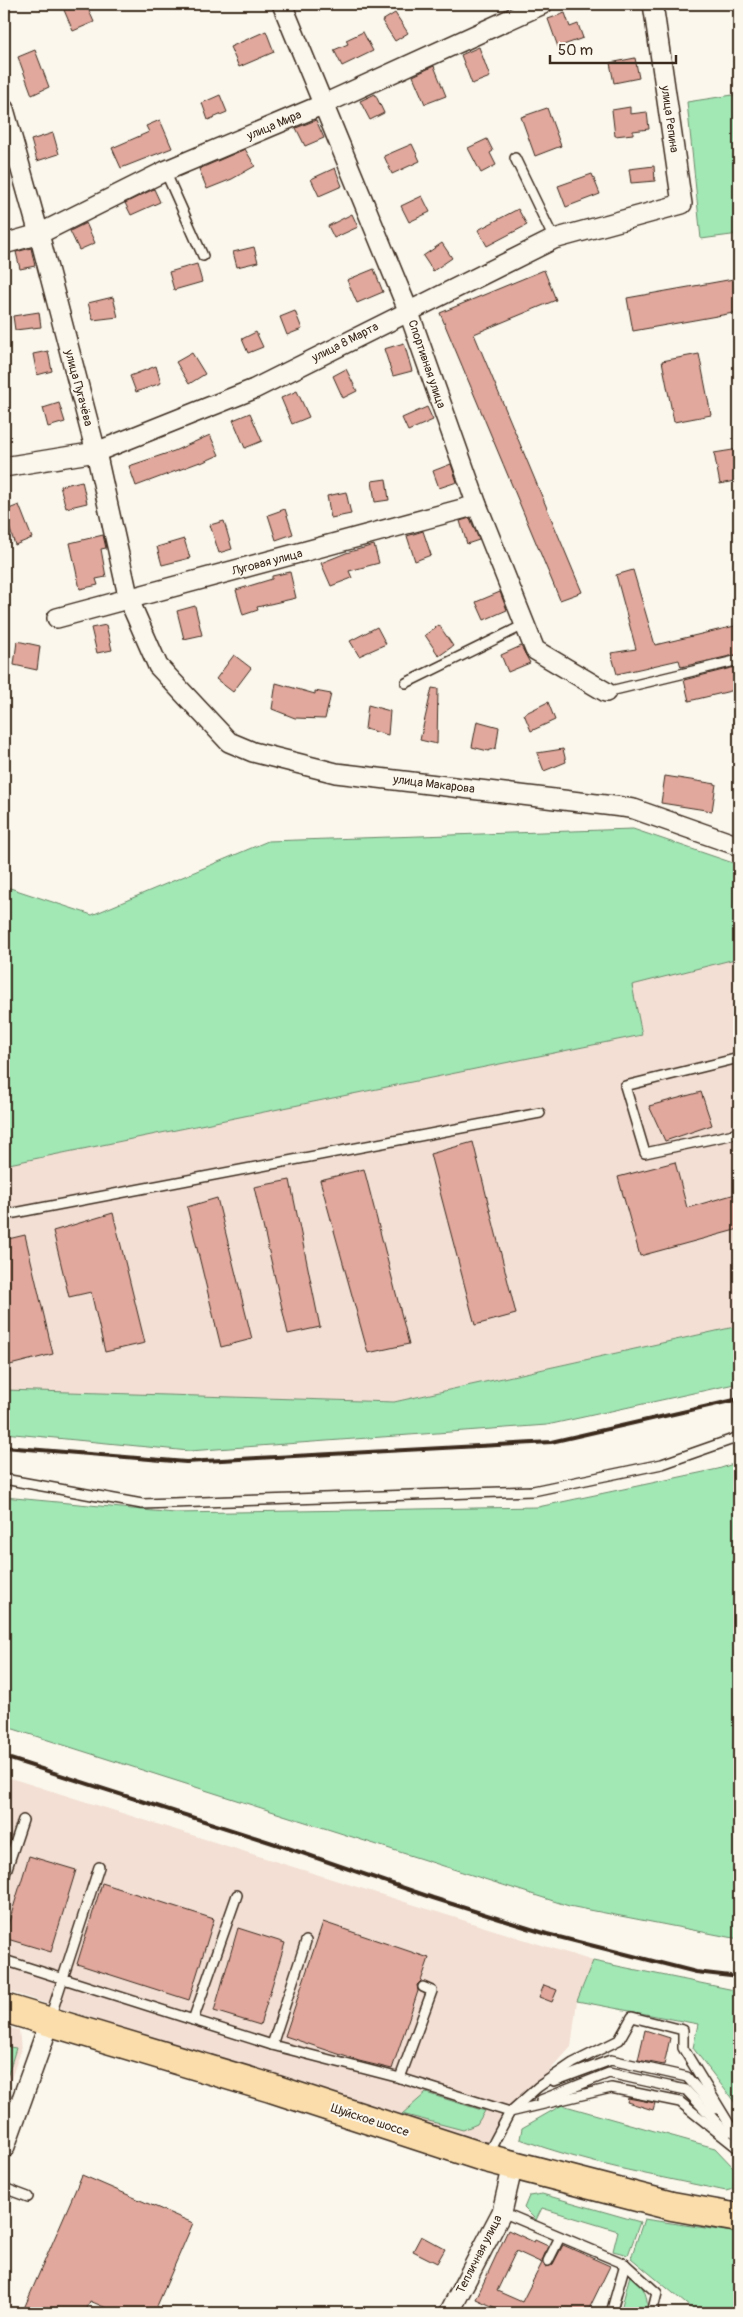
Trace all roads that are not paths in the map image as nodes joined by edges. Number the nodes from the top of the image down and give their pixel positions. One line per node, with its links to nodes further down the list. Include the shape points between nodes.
1 (282, 4): 4 (street, Спортивная улица)
2 (543, 4): 4 (street, улица Мира)
3 (653, 4): 8 (street, улица Репина)
4 (324, 104): 7 (street, улица Мира); 13 (street, Спортивная улица)
5 (4, 109): 9 (street, улица Пугачёва)
6 (515, 158): 10 (lane)
7 (166, 172): 9 (street, улица Мира); 12 (lane)
8 (682, 204): 10 (street, улица 8 Марта)
9 (39, 234): 11 (street, улица Мира); 14 (street, улица Пугачёва)
10 (554, 239): 13 (street, улица 8 Марта)
11 (4, 244)
12 (203, 256)
13 (408, 310): 14 (street, улица 8 Марта, via 254,389); 16 (street, Спортивная улица)
14 (96, 452): 15 (street, улица 8 Марта); 17 (street, улица Пугачёва)
15 (4, 467)
16 (477, 505): 17 (street, Луговая улица); 19 (street, Спортивная улица)
17 (129, 600): 18 (street, Луговая улица); 21 (street, улица Пугачёва)
18 (56, 618)
19 (524, 625): 22 (lane); 23 (street, Спортивная улица, via 535,650)
20 (739, 660): 23 (lane)
21 (158, 666): 24 (street, улица Макарова, via 229,742 253,752 336,773 634,809)
22 (406, 683)
23 (606, 692)
24 (739, 846)
25 (739, 1058): 27 (lane, via 624,1086 645,1153)
26 (540, 1113): 28 (lane)
27 (739, 1133)
28 (4, 1215)
29 (739, 1438): 30 (lane, via 662,1464 533,1491 142,1504)
30 (4, 1479)
31 (23, 1820): 33 (lane)
32 (99, 1867): 37 (lane)
33 (4, 1877)
34 (237, 1895): 40 (lane)
35 (306, 1941): 42 (lane)
36 (4, 1960): 37 (lane)
37 (63, 1978): 40 (lane); 41 (lane)
38 (423, 1988): 43 (lane, via 432,1991)
39 (4, 2008): 41 (main road, Шуйское шоссе)
40 (193, 2020): 42 (lane)
41 (50, 2021): 46 (street); 51 (main road, Шуйское шоссе)
42 (272, 2045): 43 (lane)
43 (400, 2078): 45 (lane)
44 (538, 2087): 45 (lane); 47 (lane, via 610,2060 687,2077); 47 (lane, via 573,2063 619,2040 632,2017 683,2030 683,2048)
45 (510, 2112): 49 (lane, via 611,2088 680,2102); 49 (lane, via 609,2073 686,2090); 51 (lane)
46 (10, 2114): 50 (street)
47 (733, 2130): 48 (lane)
48 (739, 2140)
49 (739, 2147)
50 (4, 2149)
51 (486, 2158): 52 (main road, Шуйское шоссе)
52 (513, 2165): 55 (street, Тепличная улица); 56 (main road, Шуйское шоссе, via 672,2206)
53 (4, 2188): 54 (lane)
54 (28, 2197)
55 (502, 2212): 57 (lane); 60 (street, Тепличная улица)
56 (739, 2218)
57 (560, 2237): 58 (lane); 59 (lane)
58 (548, 2261)
59 (625, 2264): 61 (lane); 62 (lane, via 657,2293)
60 (449, 2313)
61 (611, 2313)
62 (652, 2313)

